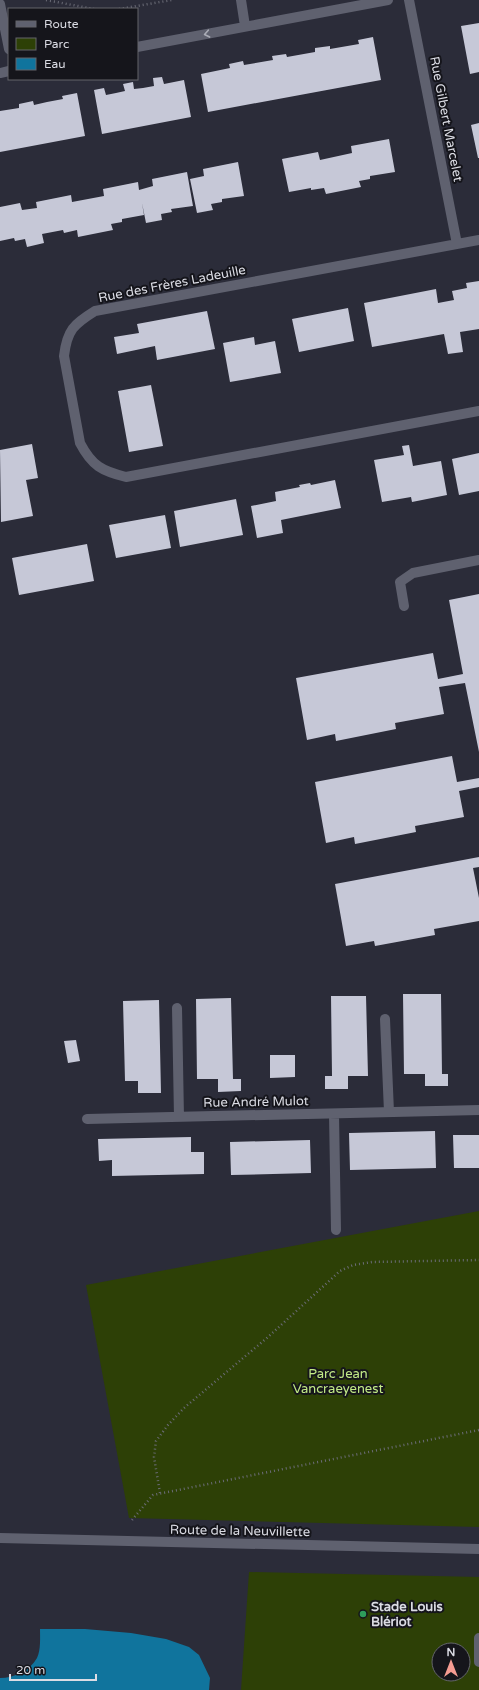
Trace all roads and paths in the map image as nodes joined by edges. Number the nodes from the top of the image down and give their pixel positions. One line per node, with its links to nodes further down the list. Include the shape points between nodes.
1 (46, 0): 7 (path)
2 (172, 0): 8 (path)
3 (241, 0): 9 (street)
4 (388, 0): 9 (street)
5 (409, 0): 13 (street, Rue Gilbert Marcelet)
6 (0, 4): 10 (street)
7 (89, 8)
8 (125, 8)
9 (245, 26): 11 (street, one-way to 11)
10 (8, 44)
11 (138, 47)
12 (479, 240): 13 (street, Rue des Frères Ladeuille)
13 (457, 244): 14 (street, Rue des Frères Ladeuille, via 95,311 71,328 65,342 64,356 80,443 87,456 97,466 126,477)
14 (479, 411)
15 (479, 560): 16 (street, via 413,573 400,582)
16 (404, 606)
17 (177, 1008): 22 (street)
18 (385, 1018): 20 (street)
19 (479, 1110): 20 (street, Rue André Mulot)
20 (389, 1112): 21 (street, Rue André Mulot)
21 (334, 1114): 22 (street, Rue André Mulot); 24 (street)
22 (179, 1117): 23 (street, Rue André Mulot)
23 (87, 1119)
24 (336, 1230)
25 (479, 1260): 27 (path, via 372,1262 353,1265 340,1271 168,1425 156,1441 154,1457)
26 (479, 1430): 27 (path)
27 (160, 1493): 29 (path, via 153,1495)
28 (0, 1538): 29 (street, Route de la Neuvillette)
29 (116, 1541): 30 (street, Route de la Neuvillette)
30 (479, 1549)
31 (479, 1638): 32 (street)
32 (479, 1662)

